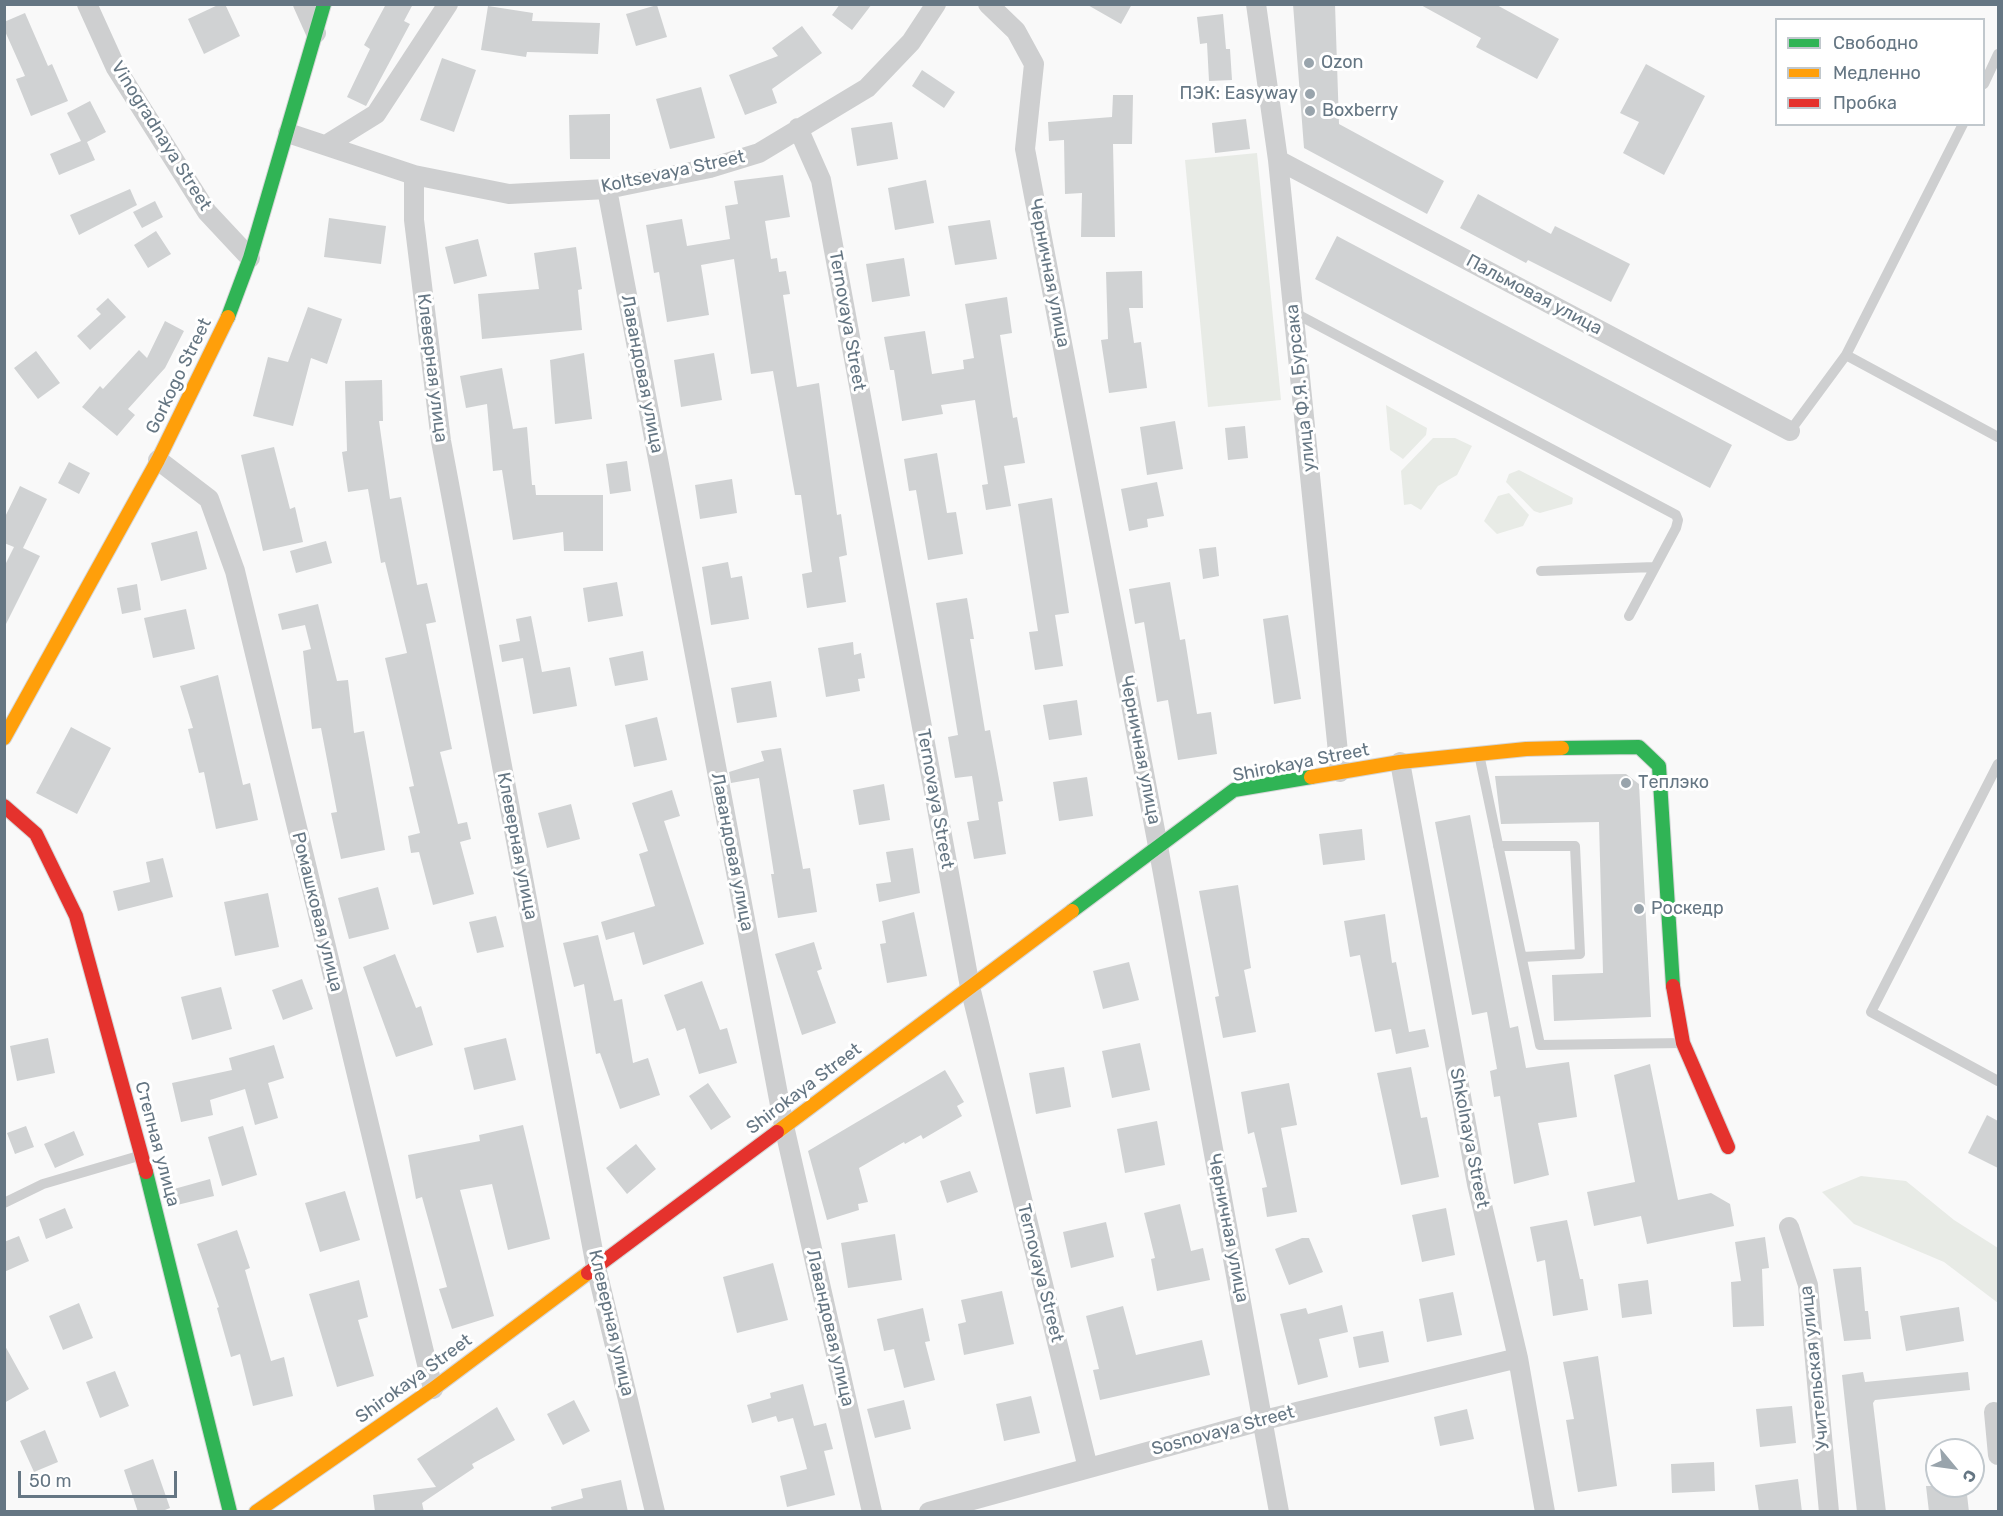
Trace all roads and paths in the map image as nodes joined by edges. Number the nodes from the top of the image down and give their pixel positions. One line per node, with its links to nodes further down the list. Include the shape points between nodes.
1 (87, 4): 18 (street, Vinogradnaya Street, via 116,68 207,212)
2 (303, 4): 8 (street)
3 (324, 4): 8 (street, Gorkogo Street)
4 (448, 4): 14 (street, via 376,114)
5 (936, 4): 12 (street, Koltsevaya Street, via 911,42 867,88)
6 (988, 4): 33 (street, Черничная улица, via 1016,31 1034,64 1025,149)
7 (1256, 4): 15 (street, улица Ф.Я. Бурсака)
8 (316, 33): 13 (street, Gorkogo Street)
9 (1998, 54): 10 (lane)
10 (1985, 80)
11 (1962, 126): 20 (lane)
12 (798, 128): 17 (street, Koltsevaya Street, via 759,153 710,168); 36 (street, Ternovaya Street, via 821,180)
13 (288, 133): 14 (street, Koltsevaya Street); 18 (street, Gorkogo Street)
14 (326, 146): 16 (street, Koltsevaya Street)
15 (1278, 160): 19 (street, улица Ф.Я. Бурсака); 21 (street, Пальмовая улица)
16 (414, 175): 17 (street, Koltsevaya Street, via 509,194); 44 (street, Клеверная улица, via 414,220 441,441)
17 (607, 189): 39 (street, Лавандовая улица)
18 (250, 258): 23 (street, Gorkogo Street, via 225,326)
19 (1293, 312): 24 (lane, via 1676,515 1676,528); 31 (street, улица Ф.Я. Бурсака)
20 (1846, 355): 21 (lane); 22 (lane)
21 (1790, 431)
22 (1998, 436)
23 (158, 460): 27 (street, Gorkogo Street); 46 (street, Ромашковая улица, via 209,499 235,571)
24 (1655, 567): 25 (lane); 26 (lane)
25 (1541, 571)
26 (1629, 616)
27 (4, 738)
28 (1479, 754): 29 (street, Shirokaya Street); 34 (lane); 37 (street, Shirokaya Street, via 1639,747 1659,766 1673,989)
29 (1400, 762): 31 (street, Shirokaya Street); 45 (street, Shkolnaya Street, via 1477,1184)
30 (1998, 764): 38 (lane, via 1871,1012)
31 (1340, 772): 33 (street, Shirokaya Street, via 1234,790)
32 (4, 806): 41 (street, Степная улица, via 36,834 76,916)
33 (1158, 846): 36 (street, Shirokaya Street); 48 (street, Черничная улица)
34 (1498, 846): 35 (lane); 35 (lane, via 1575,846 1580,954)
35 (1522, 957): 37 (lane, via 1540,1045)
36 (970, 987): 39 (street, Shirokaya Street); 50 (street, Ternovaya Street)
37 (1683, 1043): 40 (street, Shirokaya Street)
38 (1998, 1081)
39 (784, 1126): 44 (street, Shirokaya Street); 54 (street, Лавандовая улица)
40 (1728, 1147)
41 (142, 1155): 42 (lane, via 43,1184); 51 (street, Степная улица)
42 (4, 1203)
43 (1790, 1227): 58 (street, Учительская улица, via 1808,1285)
44 (597, 1267): 46 (street, Shirokaya Street); 53 (street, Клеверная улица)
45 (1518, 1358): 48 (street, Sosnovaya Street); 57 (street, Shkolnaya Street)
46 (433, 1389): 52 (street, Shirokaya Street)
47 (1994, 1412): 49 (street)
48 (1264, 1420): 50 (street, Sosnovaya Street); 56 (street, Черничная улица)
49 (1998, 1455)
50 (1088, 1468): 55 (street, Sosnovaya Street)
51 (230, 1512)
52 (256, 1512)
53 (656, 1512)
54 (872, 1512)
55 (929, 1512)
56 (1279, 1512)
57 (1545, 1512)
58 (1829, 1512)

